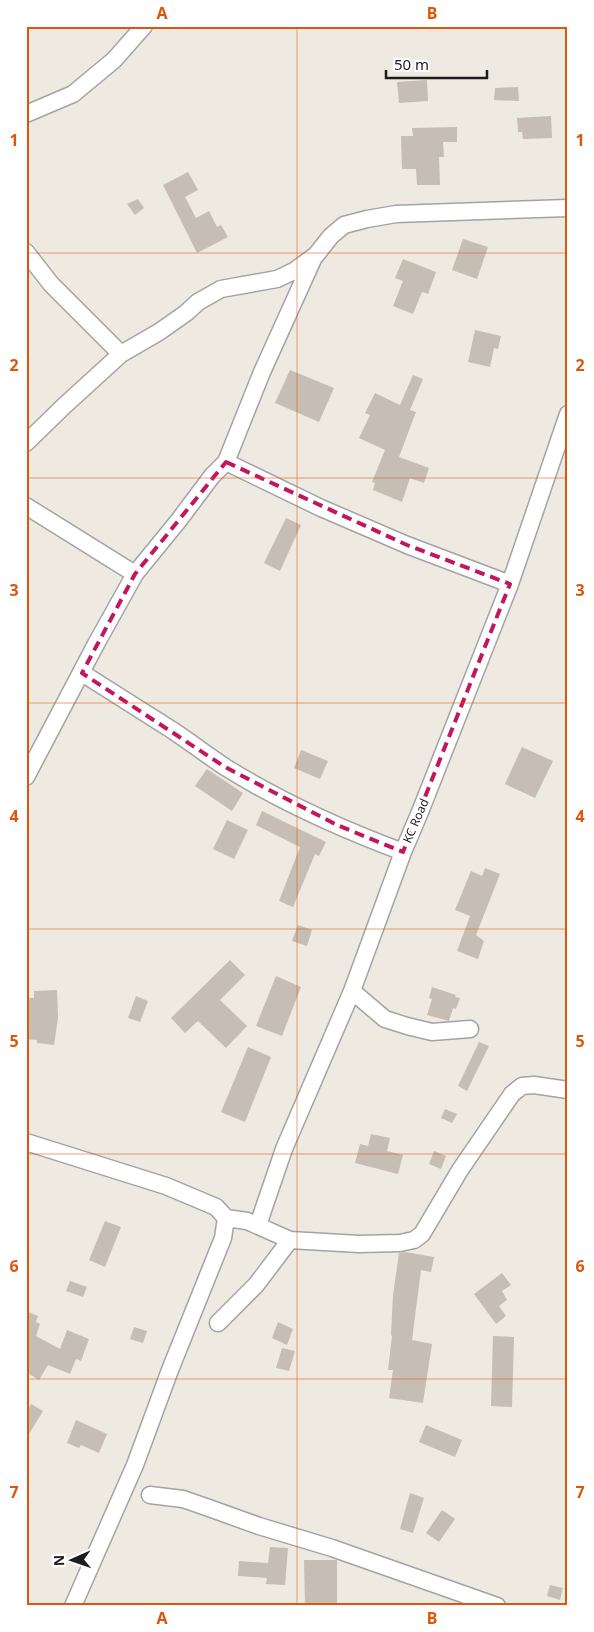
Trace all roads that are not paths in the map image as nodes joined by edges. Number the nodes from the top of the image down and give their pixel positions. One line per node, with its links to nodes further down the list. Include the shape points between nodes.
1 (144, 26): 2 (street, via 114,60 73,94)
2 (26, 114)
3 (568, 208): 5 (street, via 396,214 367,219 344,225 330,236)
4 (26, 252): 6 (street, via 51,284)
5 (316, 255): 6 (street, via 277,279 221,290); 9 (street, via 262,372)
6 (121, 354): 8 (street)
7 (568, 414): 12 (street, KC Road)
8 (26, 443)
9 (226, 462): 11 (street); 12 (street, via 389,538)
10 (26, 506): 11 (street)
11 (135, 574): 13 (street)
12 (510, 584): 15 (street, KC Road)
13 (82, 674): 14 (street); 15 (street, via 173,730 225,767 337,825)
14 (26, 777)
15 (403, 852): 16 (street, KC Road)
16 (352, 991): 17 (street, via 385,1019 432,1032); 21 (street, KC Road, via 284,1149)
17 (470, 1029)
18 (568, 1090): 22 (street, via 534,1085 522,1086 512,1094 460,1170 422,1234 414,1240 367,1244)
19 (26, 1142): 20 (street, via 166,1186 216,1207)
20 (226, 1218): 21 (street); 25 (street, via 223,1238 135,1466)
21 (258, 1225): 22 (street)
22 (290, 1240): 23 (street, via 256,1284)
23 (218, 1323)
24 (150, 1495): 26 (street, via 183,1499)
25 (73, 1606)
26 (497, 1606)

